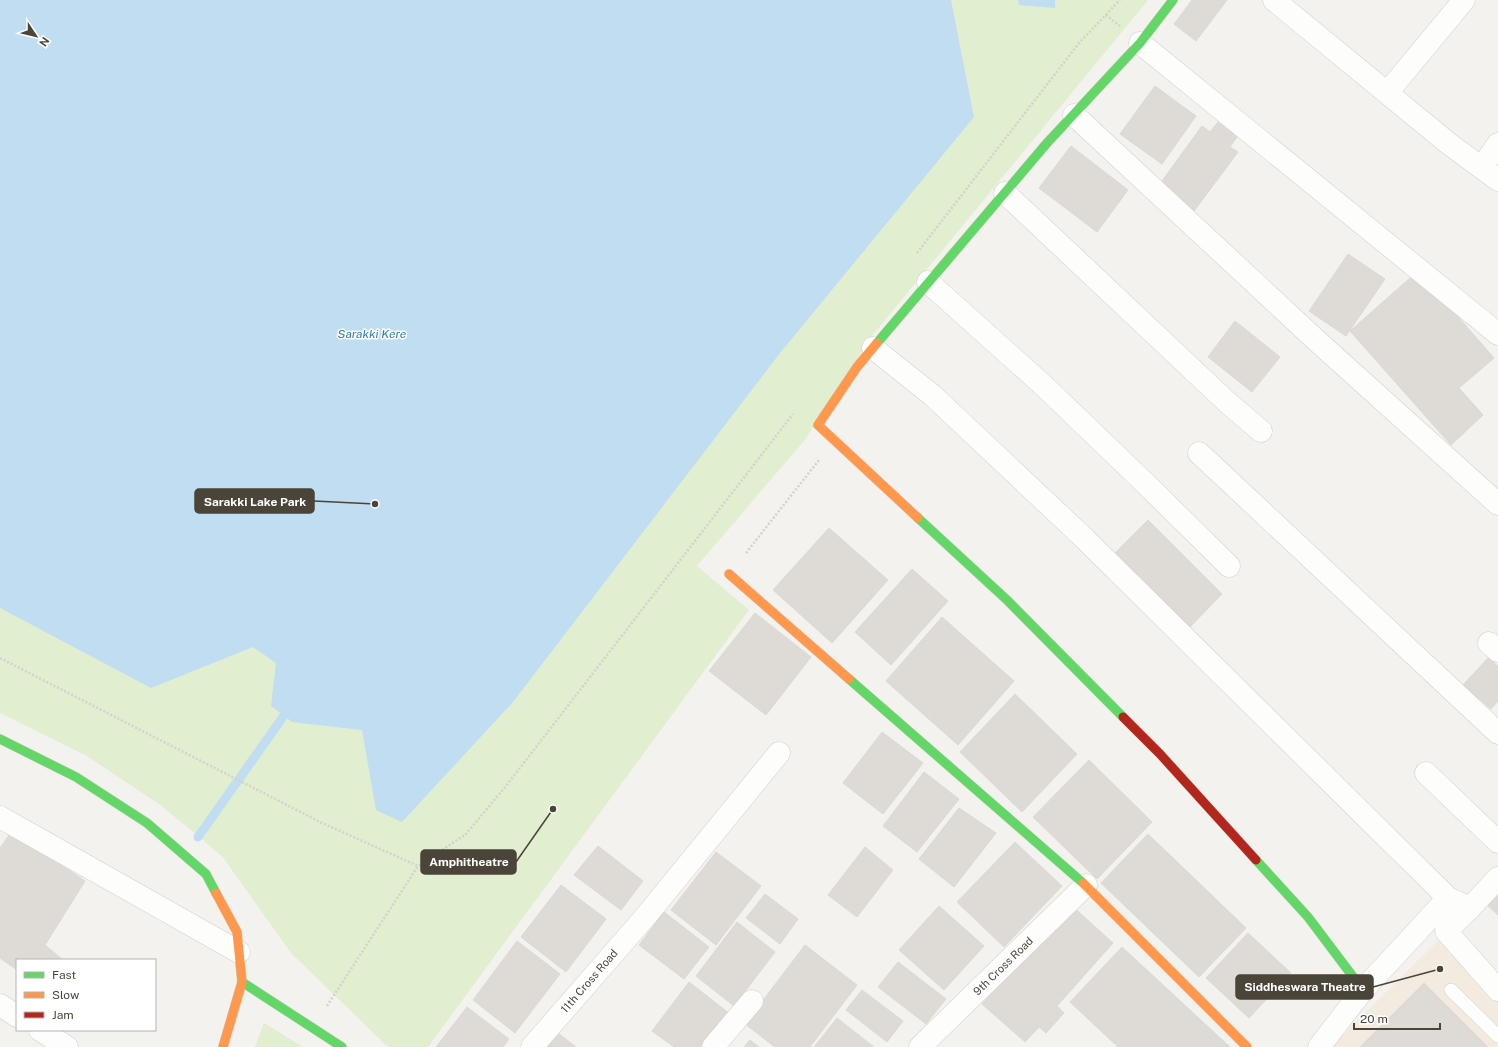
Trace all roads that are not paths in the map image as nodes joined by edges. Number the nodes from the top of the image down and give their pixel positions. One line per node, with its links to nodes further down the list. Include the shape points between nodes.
1 (1174, 0): 5 (street)
2 (1274, 0): 4 (street)
3 (1464, 0): 6 (street)
4 (1297, 7): 6 (street)
5 (1140, 43): 7 (street); 12 (street)
6 (1387, 94): 9 (street)
7 (1074, 115): 10 (street); 16 (street, via 1310,335)
8 (1498, 144): 9 (street)
9 (1490, 173)
10 (1005, 193): 11 (street); 14 (street)
11 (928, 282): 13 (street); 17 (street, via 1048,390)
12 (1498, 334)
13 (872, 348): 27 (street, via 932,395 1085,539); 32 (street, via 818,424 1007,600 1160,754 1308,917)
14 (1261, 431)
15 (1199, 453): 19 (street)
16 (1498, 504)
17 (1229, 566)
18 (729, 574): 26 (street)
19 (1498, 733)
20 (0, 739): 29 (street, via 76,777 147,823 206,874 237,932)
21 (779, 753): 42 (street, 11th Cross Road, via 646,916)
22 (1426, 773): 24 (street)
23 (0, 817): 29 (street)
24 (1498, 842)
25 (1498, 878): 28 (street)
26 (1086, 885): 44 (street, 9th Cross Road); 45 (street)
27 (1448, 898): 28 (street); 32 (street)
28 (1470, 908): 31 (street, via 1446,931)
29 (239, 952): 30 (street)
30 (242, 982): 40 (street); 41 (street)
31 (1496, 982)
32 (1363, 990): 46 (street)
33 (1451, 990): 38 (lane)
34 (752, 1001): 43 (street)
35 (0, 1005): 36 (street)
36 (16, 1015)
37 (42, 1031): 39 (street)
38 (1498, 1036)
39 (67, 1047)
40 (223, 1047)
41 (342, 1047)
42 (532, 1047)
43 (713, 1047)
44 (920, 1047)
45 (1247, 1047)
46 (1320, 1047)

